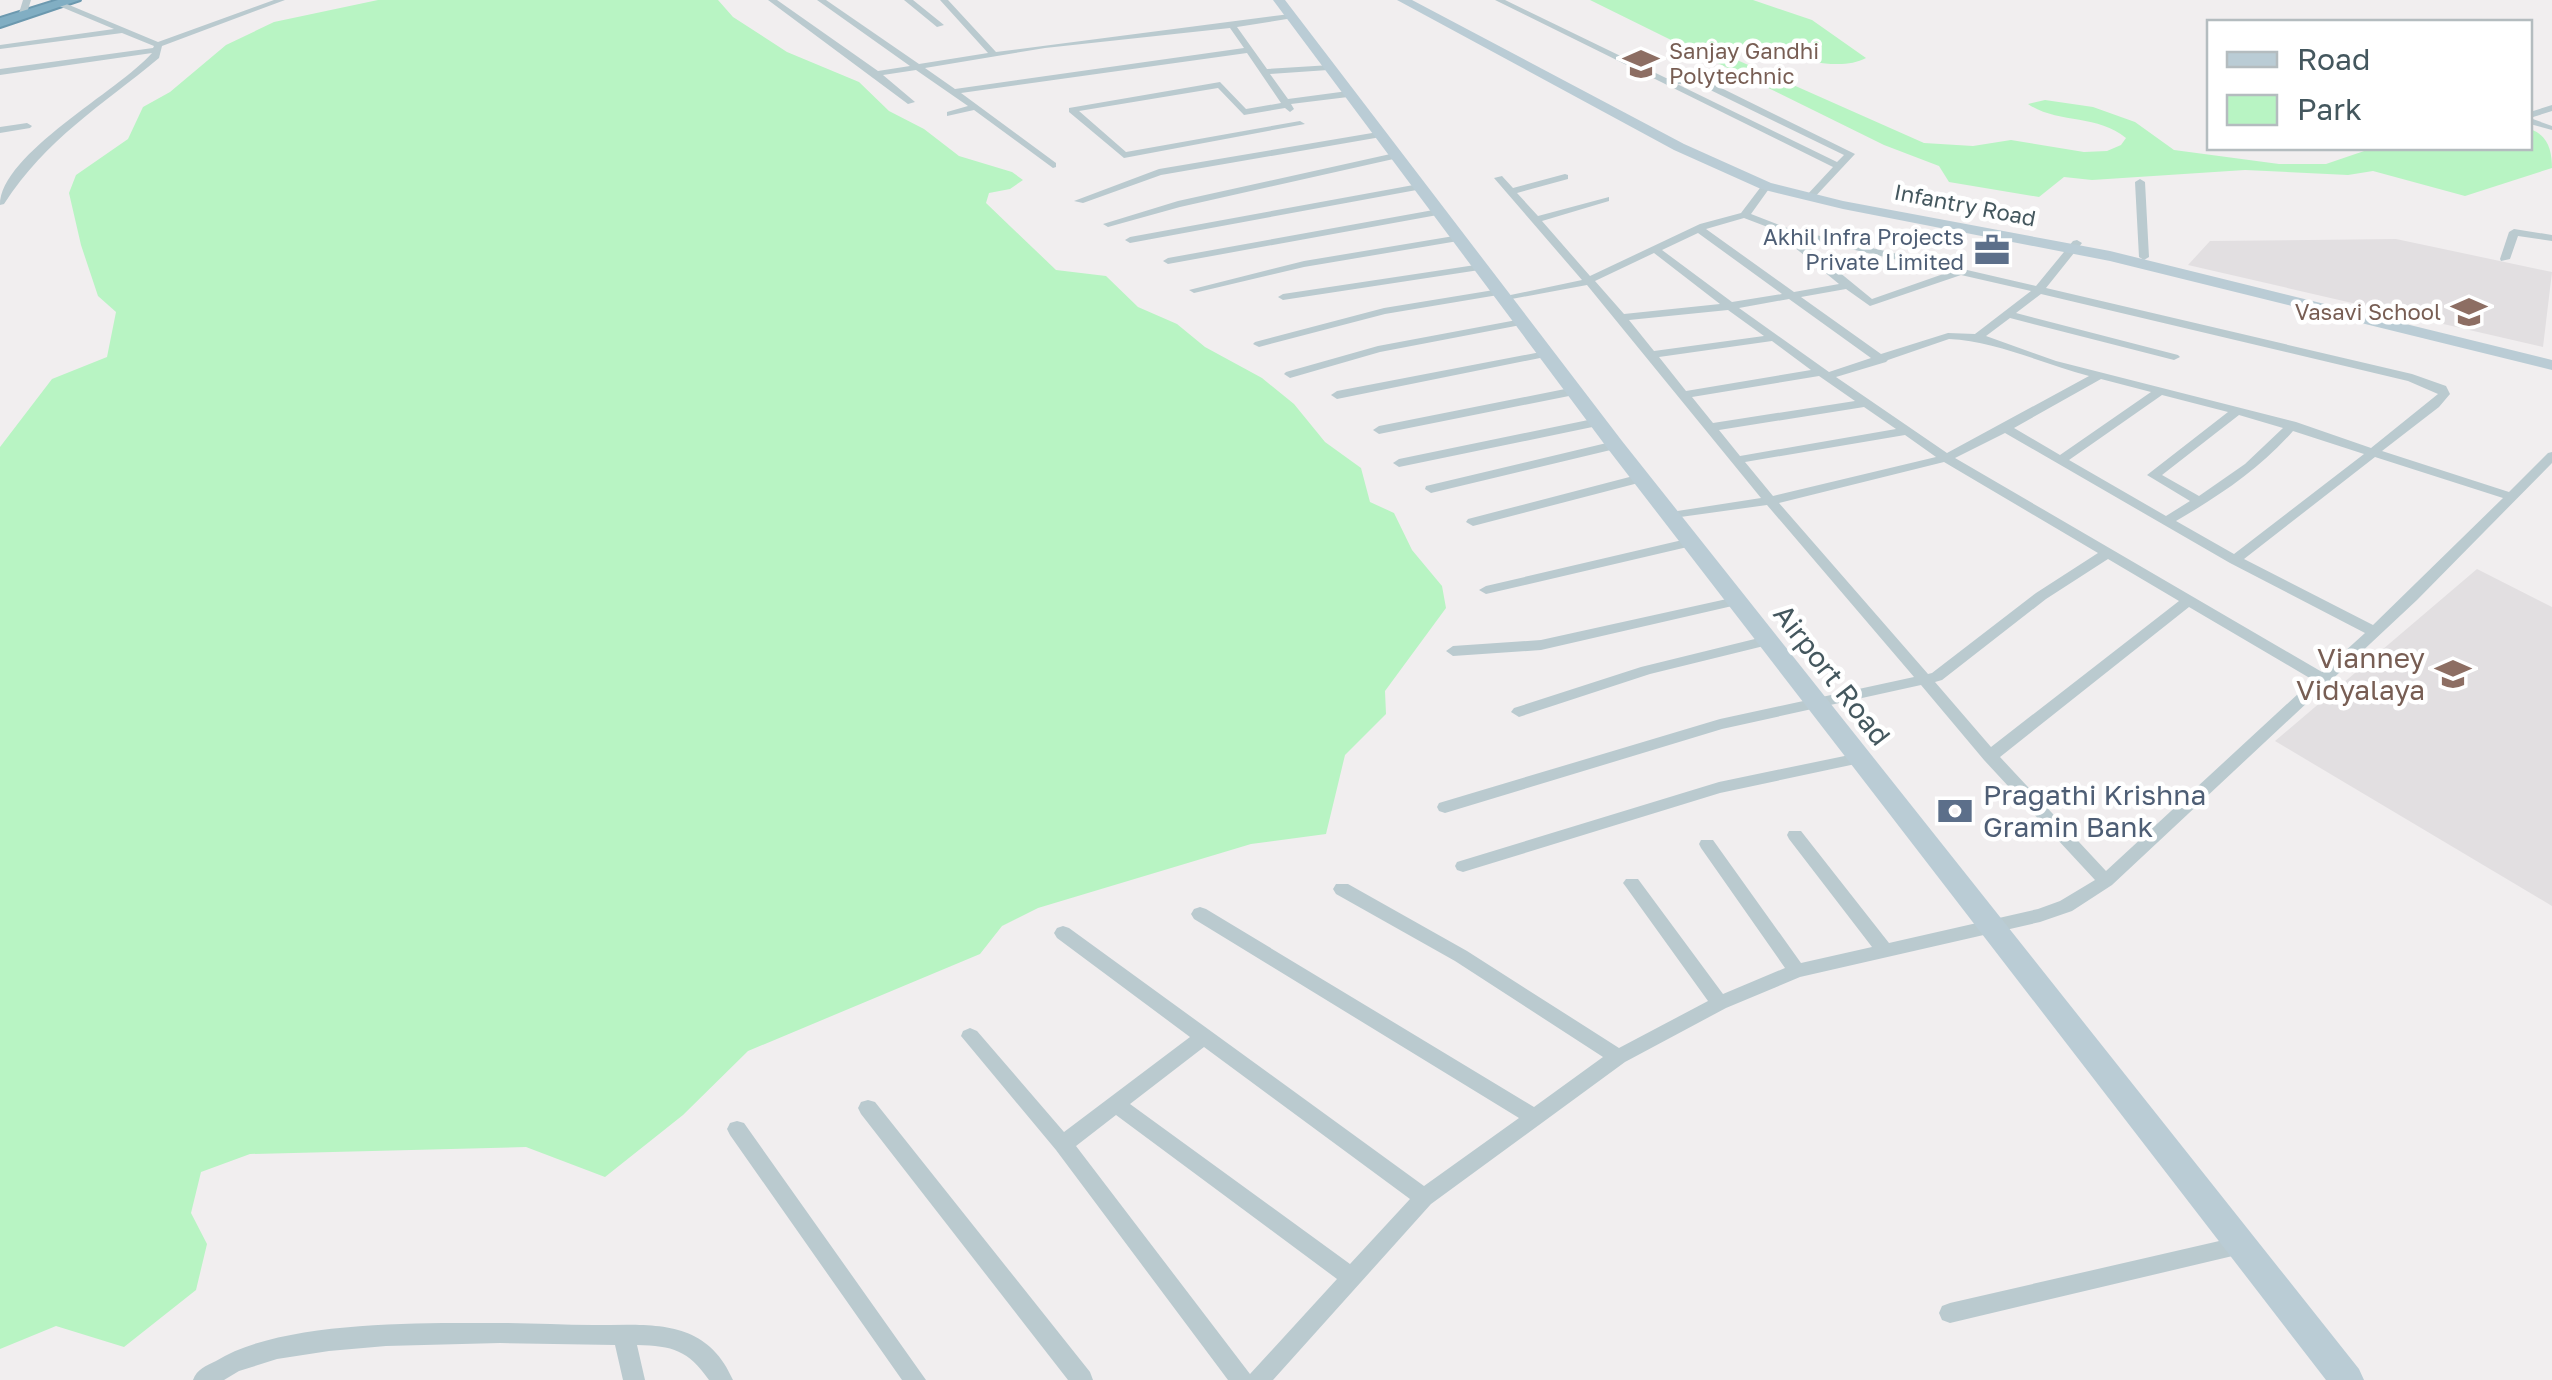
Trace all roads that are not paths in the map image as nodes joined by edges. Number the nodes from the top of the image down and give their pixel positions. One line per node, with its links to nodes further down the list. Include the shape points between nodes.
1 (280, 0): 19 (street)
2 (772, 0): 28 (street)
3 (821, 0): 23 (street)
4 (908, 0): 15 (street)
5 (944, 0): 21 (street)
6 (1403, 0): 52 (street, Infantry Road)
7 (1416, 0): 55 (street, Infantry Road, via 1731,165)
8 (1531, 0): 10 (street)
9 (65, 1): 11 (highway); 13 (highway); 16 (street)
10 (1504, 2): 29 (street)
11 (25, 6): 13 (highway)
12 (1284, 8): 14 (street); 24 (street, Airport Road)
13 (0, 21)
14 (1232, 24): 17 (street); 20 (street)
15 (940, 25)
16 (124, 30): 18 (street); 19 (street)
17 (1101, 40): 21 (street); 25 (street)
18 (0, 47)
19 (158, 48): 26 (street); 46 (street, via 128,81 56,132)
20 (1248, 50): 22 (street); 27 (street)
21 (994, 54): 23 (street)
22 (1200, 57): 25 (street); 30 (street)
23 (917, 67): 28 (street); 31 (street)
24 (1328, 67): 27 (street); 32 (street, Airport Road)
25 (1119, 69): 31 (street)
26 (0, 72)
27 (1266, 72): 34 (street)
28 (876, 74): 33 (street)
29 (1664, 81): 45 (street); 45 (street, via 1695,79 1850,154)
30 (1220, 85): 34 (street, via 1244,112); 42 (street, via 1072,110)
31 (954, 92): 35 (street)
32 (1348, 94): 34 (street); 40 (street, Airport Road)
33 (911, 102)
34 (1286, 103): 37 (street)
35 (975, 107): 36 (street); 44 (street)
36 (950, 114)
37 (1300, 124): 41 (street); 42 (street)
38 (27, 126): 39 (street)
39 (0, 130)
40 (1378, 135): 41 (street); 43 (street, Airport Road)
41 (1315, 144): 48 (street)
42 (1124, 155): 48 (street)
43 (1395, 156): 53 (street, Airport Road); 62 (street)
44 (1053, 166)
45 (1840, 167): 55 (street)
46 (19, 172): 47 (street); 58 (street)
47 (0, 174)
48 (1141, 177): 57 (street)
49 (1565, 177): 54 (street)
50 (1499, 178): 54 (street)
51 (2140, 182): 70 (street)
52 (1766, 186): 55 (street, Infantry Road); 60 (street)
53 (1419, 187): 59 (street, Airport Road); 67 (street)
54 (1512, 191): 61 (street)
55 (1810, 194): 68 (street, Infantry Road)
56 (1605, 199): 61 (street)
57 (1080, 200)
58 (0, 202)
59 (1439, 212): 65 (street, Airport Road); 72 (street)
60 (1745, 215): 63 (street); 64 (street)
61 (1536, 220): 75 (street)
62 (1108, 224)
63 (1699, 228): 69 (street); 81 (street)
64 (1788, 231): 74 (street); 76 (street)
65 (1460, 238): 73 (street, Airport Road); 77 (street)
66 (2552, 238): 71 (street, via 2514,232)
67 (1130, 240)
68 (2075, 246): 70 (street, Infantry Road); 78 (street); 94 (street, Infantry Road)
69 (1654, 250): 75 (street); 82 (street)
70 (2144, 257): 91 (street, Infantry Road)
71 (2505, 259)
72 (1168, 261)
73 (1482, 268): 79 (street, Airport Road); 80 (street)
74 (1960, 272): 76 (street, via 1876,303); 78 (street)
75 (1586, 282): 79 (street); 84 (street)
76 (1844, 286): 81 (street)
77 (1194, 290)
78 (2040, 290): 83 (street); 111 (street, via 2442,389 2435,404)
79 (1503, 295): 85 (street, Airport Road); 88 (street, via 1384,310)
80 (1283, 296)
81 (1790, 297): 82 (street); 93 (street)
82 (1730, 306): 84 (street); 87 (street)
83 (2008, 314): 86 (street); 92 (street)
84 (1621, 318): 90 (street)
85 (1522, 322): 89 (street, Airport Road); 95 (street)
86 (1978, 337): 93 (street, via 1955,334); 97 (street)
87 (1772, 338): 90 (street); 96 (street)
88 (1259, 344)
89 (1546, 354): 99 (street, Airport Road); 100 (street)
90 (1649, 355): 101 (street)
91 (2552, 355)
92 (2174, 357)
93 (1882, 360): 96 (street)
94 (2552, 364)
95 (1290, 374)
96 (1824, 374): 101 (street); 102 (street)
97 (2100, 375): 98 (street); 107 (street)
98 (2160, 390): 103 (street); 115 (street)
99 (1574, 391): 104 (street, Airport Road); 108 (street)
100 (1337, 395)
101 (1682, 396): 106 (street)
102 (1866, 403): 106 (street); 109 (street)
103 (2238, 410): 105 (street); 121 (street, via 2153,476)
104 (1598, 422): 110 (street, Airport Road); 116 (street)
105 (2292, 426): 111 (street); 121 (street)
106 (1708, 428): 114 (street)
107 (2006, 428): 113 (street); 115 (street)
108 (1379, 430)
109 (1907, 432): 113 (street); 114 (street)
110 (1615, 446): 117 (street, Airport Road); 118 (street)
111 (2374, 450): 119 (street); 127 (street)
112 (2552, 456): 119 (street)
113 (1946, 458): 120 (street); 126 (street)
114 (1736, 460): 120 (street)
115 (2061, 460): 123 (street)
116 (1399, 463)
117 (1641, 478): 122 (street, Airport Road); 124 (street)
118 (1432, 489)
119 (2512, 497): 131 (street)
120 (1770, 501): 122 (street); 135 (street)
121 (2201, 502): 123 (street)
122 (1671, 516): 125 (street, Airport Road)
123 (2166, 520): 127 (street)
124 (1473, 522)
125 (1691, 542): 128 (street); 130 (street, Airport Road)
126 (2106, 554): 129 (street); 135 (street, via 2040,596 1947,672)
127 (2235, 560): 131 (street)
128 (1486, 590)
129 (2188, 601): 134 (street); 138 (street)
130 (1736, 602): 132 (street, Airport Road); 133 (street, via 1541,645)
131 (2374, 632): 134 (street)
132 (1767, 641): 136 (street, Airport Road); 137 (street, via 1646,670)
133 (1453, 651)
134 (2322, 679): 144 (street)
135 (1922, 682): 136 (street); 138 (street)
136 (1814, 700): 139 (street, Airport Road); 140 (street)
137 (1519, 712)
138 (1990, 756): 144 (street)
139 (1858, 758): 143 (street, via 1719,788); 148 (street, Airport Road)
140 (1445, 806)
141 (1795, 835): 150 (street)
142 (1707, 844): 151 (street)
143 (1463, 866)
144 (2106, 881): 148 (street, via 2066,906)
145 (1632, 883): 152 (street)
146 (1342, 889): 155 (street)
147 (1200, 914): 158 (street)
148 (1995, 928): 150 (street); 162 (street, Airport Road)
149 (1063, 933): 154 (street)
150 (1884, 950): 151 (street)
151 (1797, 971): 152 (street)
152 (1720, 1002): 155 (street)
153 (970, 1036): 160 (street)
154 (1205, 1036): 156 (street); 161 (street)
155 (1618, 1056): 158 (street)
156 (1117, 1106): 160 (street); 163 (street)
157 (868, 1108): 170 (street)
158 (1534, 1116): 161 (street)
159 (737, 1129): 169 (street)
160 (1063, 1144): 171 (street)
161 (1424, 1198): 163 (street)
162 (2241, 1244): 164 (street); 173 (street, Airport Road)
163 (1350, 1276): 172 (street)
164 (1950, 1312)
165 (624, 1336): 166 (street, via 386,1334 252,1356); 167 (street); 168 (street, via 688,1343)
166 (204, 1380)
167 (634, 1380)
168 (722, 1380)
169 (915, 1380)
170 (1082, 1380)
171 (1241, 1380)
172 (1258, 1380)
173 (2347, 1380)

